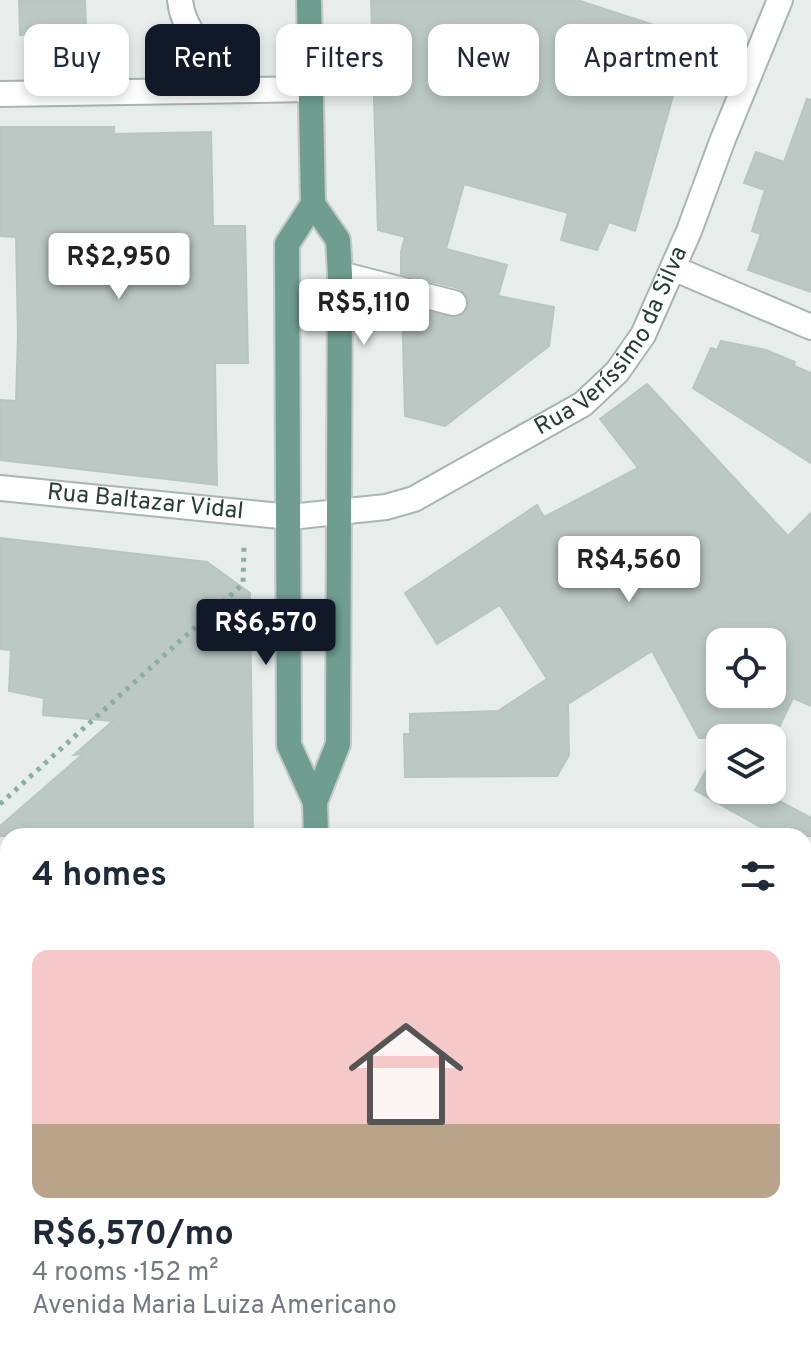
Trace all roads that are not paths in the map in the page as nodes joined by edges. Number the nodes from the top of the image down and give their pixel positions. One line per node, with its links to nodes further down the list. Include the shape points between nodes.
1 (180, 0): 4 (street)
2 (309, 0): 5 (main road)
3 (780, 0): 10 (street, Rua Veríssimo da Silva)
4 (186, 24)
5 (310, 24)
6 (145, 92): 7 (street)
7 (0, 94)
8 (311, 96): 9 (main road)
9 (313, 204): 11 (main road, via 338,240); 16 (main road, via 287,244)
10 (673, 268): 13 (street); 15 (street, Rua Veríssimo da Silva, via 643,335 617,372 583,404 414,499)
11 (340, 274): 12 (street); 15 (main road)
12 (454, 303)
13 (811, 327)
14 (0, 488): 16 (street, Rua Baltazar Vidal)
15 (340, 513): 16 (street, Rua Veríssimo da Silva); 17 (main road, via 338,744)
16 (290, 517): 17 (main road, via 289,745)
17 (315, 802): 18 (main road)
18 (316, 828)

